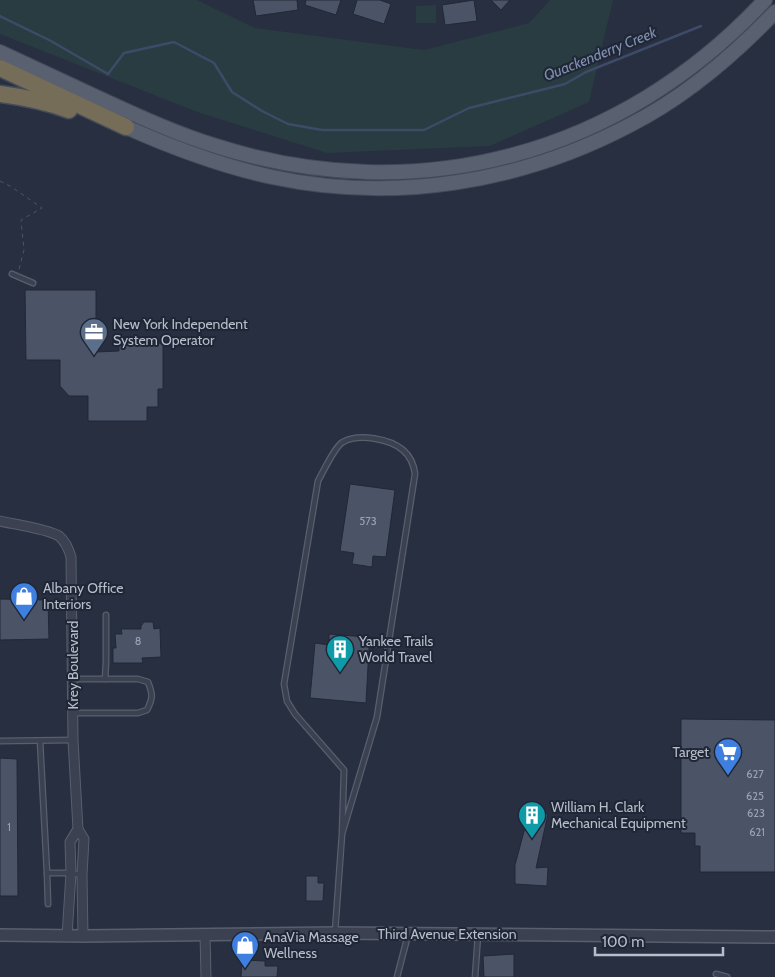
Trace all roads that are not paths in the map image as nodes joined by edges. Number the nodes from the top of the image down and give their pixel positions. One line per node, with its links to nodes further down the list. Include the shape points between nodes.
1 (765, 0): 3 (main road, via 698,62 650,96 569,137 525,152 454,168 395,173 305,168 244,155 160,126)
2 (775, 12): 6 (main road, via 708,74 631,125 545,162 456,183 380,188 303,183 210,161)
3 (0, 52)
4 (0, 68): 6 (highway)
5 (0, 94): 6 (highway, via 41,101 97,122)
6 (126, 127)
7 (14, 275): 8 (lane)
8 (33, 282)
9 (0, 522): 12 (street, Krey Boulevard, via 54,534 69,550)
10 (106, 616): 11 (lane)
11 (105, 679): 12 (lane); 13 (lane, via 148,682 152,699 147,710 138,713)
12 (73, 680): 13 (street, Krey Boulevard)
13 (73, 713): 15 (street, Krey Boulevard)
14 (40, 740): 15 (lane); 16 (lane); 19 (lane)
15 (73, 740): 17 (street, Krey Boulevard)
16 (0, 741)
17 (78, 829): 20 (street, Krey Boulevard, via 70,842); 21 (street, Krey Boulevard, via 84,839)
18 (342, 834): 18 (lane, via 377,717 415,474 414,464 403,450 384,441 365,438 342,442 318,481 284,684 287,701 295,714 344,770); 23 (lane)
19 (47, 873): 20 (lane); 22 (lane)
20 (70, 873): 21 (lane); 28 (street, Krey Boulevard)
21 (82, 875): 29 (street, Krey Boulevard)
22 (48, 904)
23 (335, 933): 24 (street, Third Avenue Extension); 25 (street, Third Avenue Extension)
24 (205, 934): 29 (street, Third Avenue Extension); 32 (street)
25 (408, 934): 26 (street, Third Avenue Extension); 33 (lane)
26 (478, 934): 30 (street, Third Avenue Extension); 34 (lane)
27 (0, 935): 28 (street, Third Avenue Extension)
28 (67, 936): 29 (street, Third Avenue Extension)
29 (83, 936)
30 (775, 937)
31 (716, 974): 35 (lane)
32 (206, 977)
33 (397, 977)
34 (475, 977)
35 (727, 977)

